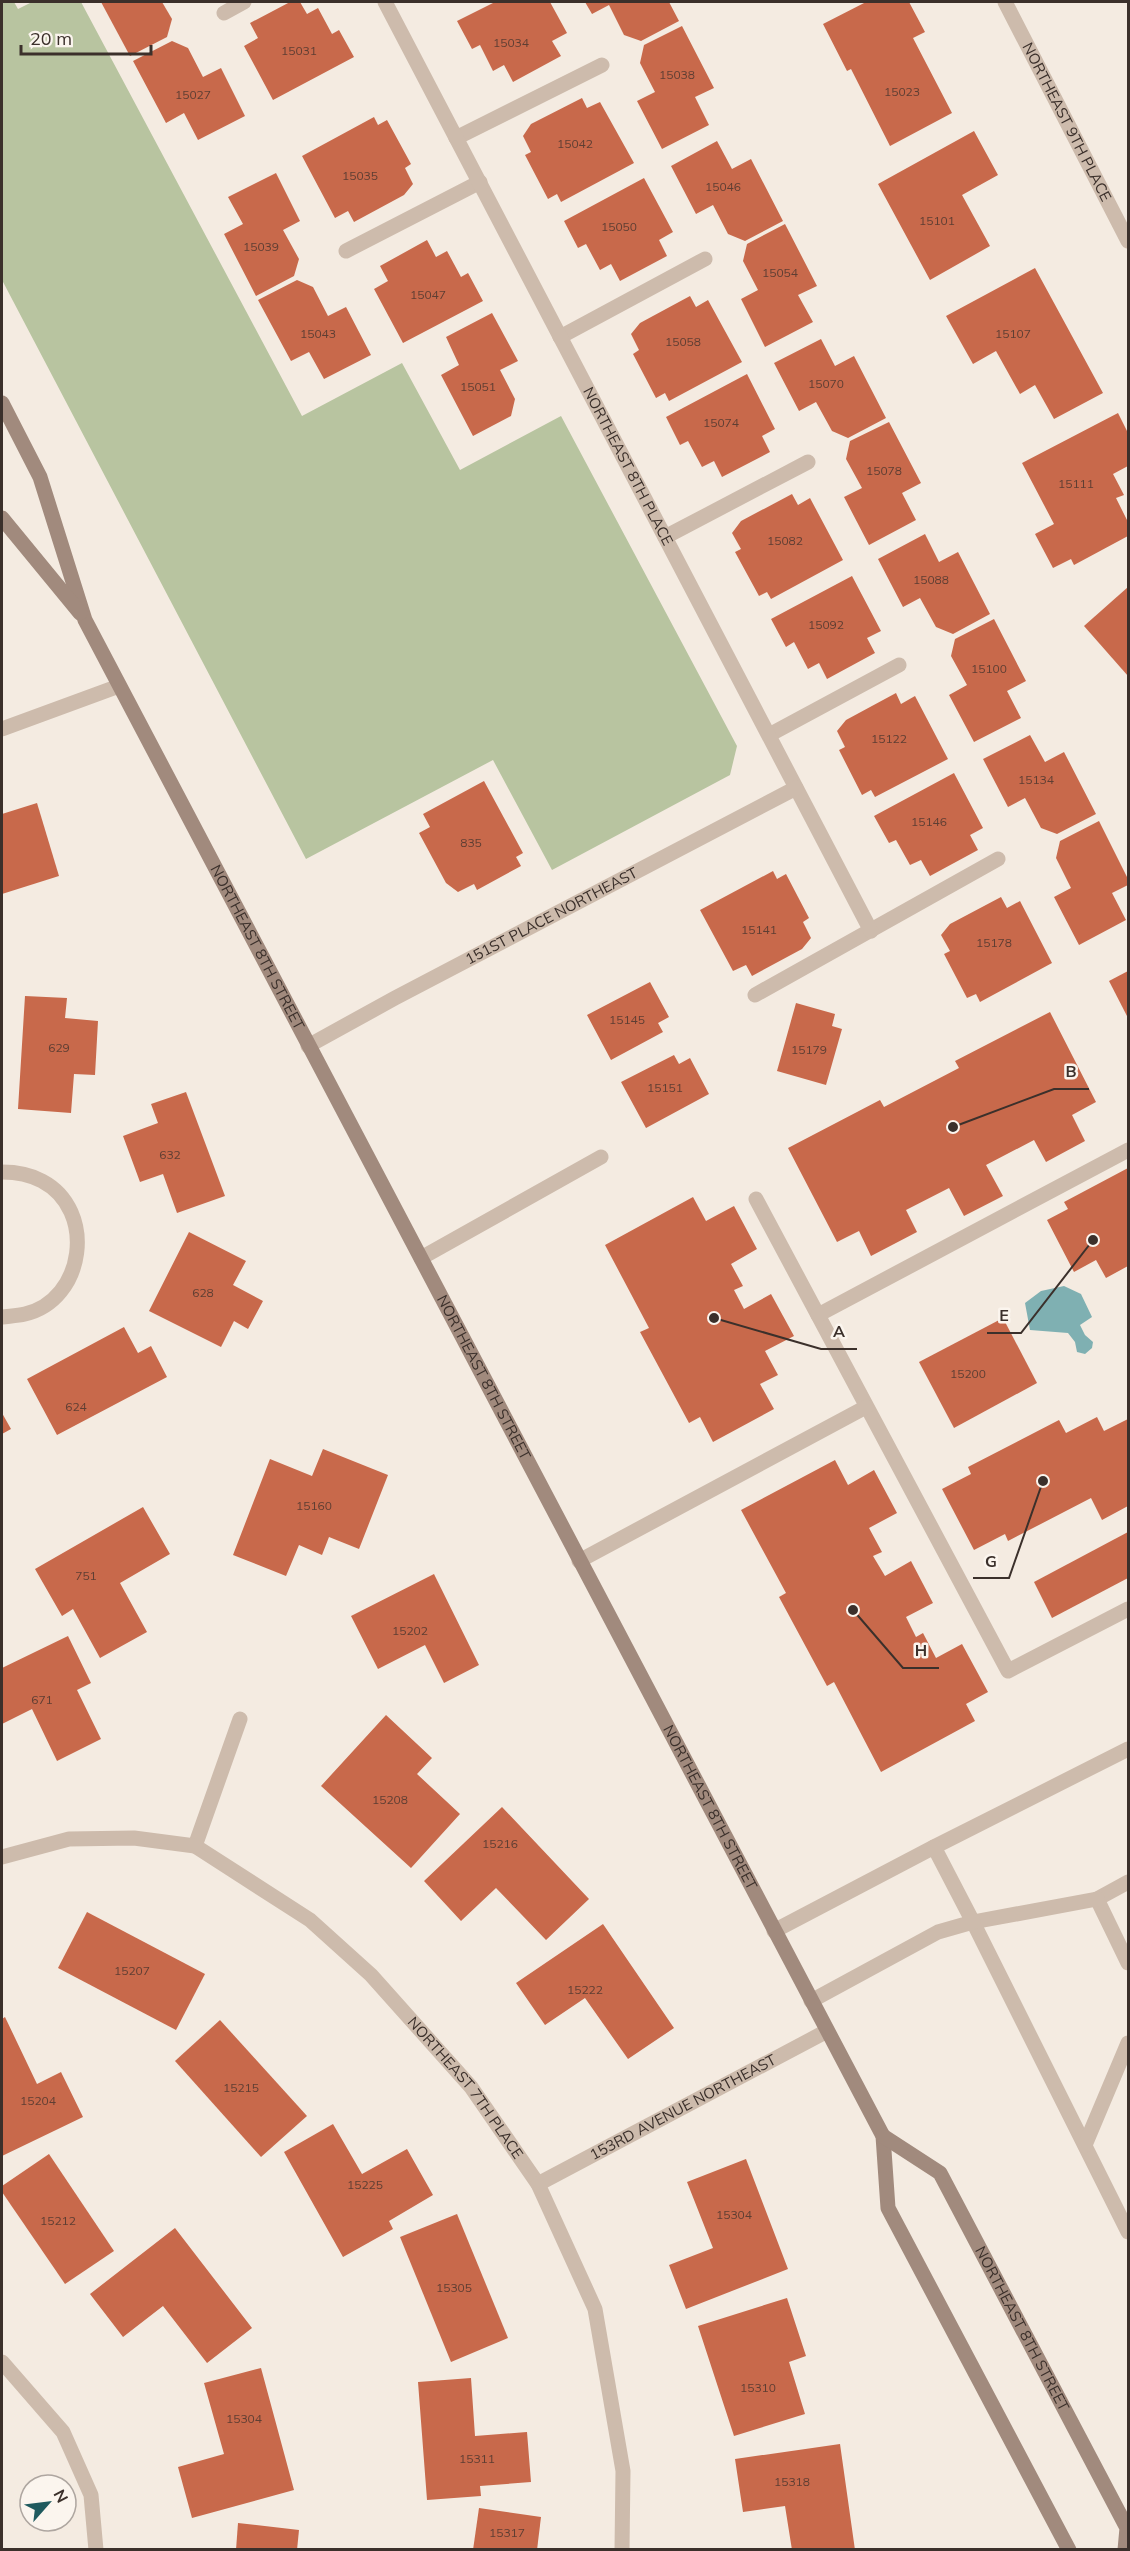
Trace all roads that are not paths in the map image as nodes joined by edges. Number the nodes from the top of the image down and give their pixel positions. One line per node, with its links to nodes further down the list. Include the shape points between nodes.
1 (244, 2): 4 (street)
2 (385, 2): 6 (street, NORTHEAST 8TH PLACE)
3 (1005, 2): 8 (street, NORTHEAST 9TH PLACE)
4 (224, 13)
5 (602, 65): 6 (street)
6 (456, 138): 7 (street, NORTHEAST 8TH PLACE)
7 (480, 182): 9 (street); 11 (street, NORTHEAST 8TH PLACE)
8 (1128, 241)
9 (346, 251)
10 (705, 259): 11 (street)
11 (560, 337): 15 (street, NORTHEAST 8TH PLACE)
12 (2, 403): 16 (main road, NORTHEAST 8TH STREET, via 40,477)
13 (808, 462): 15 (street)
14 (2, 518): 16 (main road, NORTHEAST 8TH STREET)
15 (665, 537): 20 (street, NORTHEAST 8TH PLACE)
16 (85, 620): 18 (main road, NORTHEAST 8TH STREET)
17 (899, 665): 20 (street)
18 (119, 686): 19 (street); 25 (main road, NORTHEAST 8TH STREET)
19 (2, 729)
20 (769, 735): 21 (street, NORTHEAST 8TH PLACE)
21 (796, 788): 23 (street, NORTHEAST 8TH PLACE); 25 (street, 151ST PLACE NORTHEAST)
22 (998, 859): 23 (street)
23 (871, 931): 24 (street)
24 (755, 995)
25 (308, 1046): 30 (main road, NORTHEAST 8TH STREET)
26 (1128, 1150): 31 (street)
27 (602, 1157): 30 (street)
28 (2, 1172): 32 (street, via 21,1173 43,1181 61,1197 73,1216 79,1240 76,1265 60,1292 48,1304 26,1314)
29 (756, 1199): 31 (street)
30 (421, 1258): 34 (main road, NORTHEAST 8TH STREET)
31 (818, 1315): 33 (street)
32 (2, 1317)
33 (866, 1407): 34 (street); 35 (street, via 1008,1671)
34 (579, 1561): 44 (main road, NORTHEAST 8TH STREET)
35 (1128, 1609)
36 (240, 1719): 38 (street)
37 (1128, 1749): 39 (street)
38 (195, 1846): 40 (street, via 134,1838 69,1839); 51 (street, NORTHEAST 7TH PLACE, via 310,1920 371,1975 471,2087)
39 (934, 1846): 43 (street); 44 (street)
40 (2, 1857)
41 (1128, 1882): 42 (street)
42 (1097, 1899): 43 (street); 45 (street)
43 (973, 1922): 46 (street, via 938,1932); 50 (street)
44 (774, 1931): 46 (main road, NORTHEAST 8TH STREET)
45 (1128, 1963)
46 (811, 2001): 47 (main road, NORTHEAST 8TH STREET)
47 (827, 2031): 49 (main road, NORTHEAST 8TH STREET); 51 (street, 153RD AVENUE NORTHEAST)
48 (1128, 2043): 50 (street)
49 (883, 2136): 56 (main road, NORTHEAST 8TH STREET, via 888,2208); 57 (main road, NORTHEAST 8TH STREET, via 940,2173 1127,2528)
50 (1085, 2145): 52 (street)
51 (538, 2184): 55 (street, NORTHEAST 7TH PLACE, via 595,2309 623,2471)
52 (1128, 2232)
53 (2, 2362): 54 (street, via 63,2432 91,2495)
54 (96, 2550)
55 (622, 2550)
56 (1069, 2550)
57 (1125, 2550)

